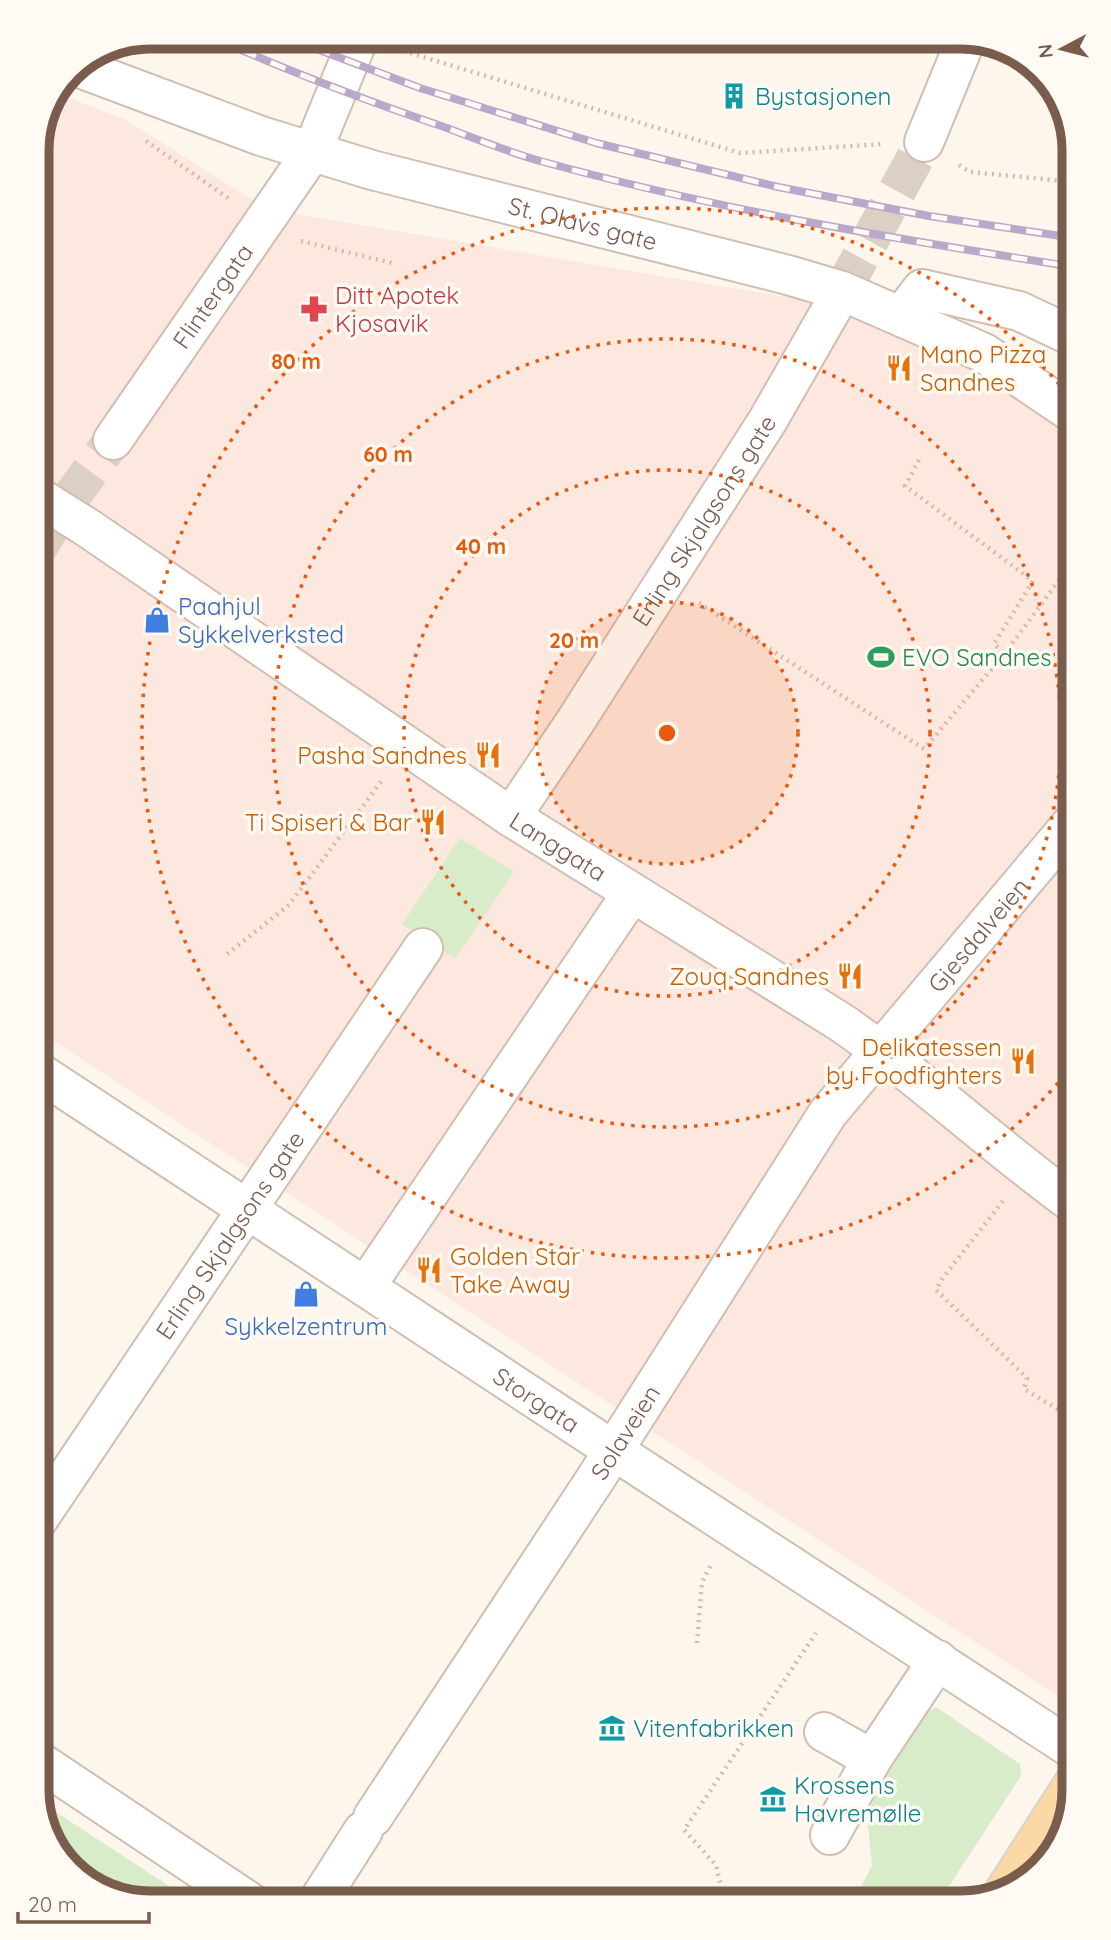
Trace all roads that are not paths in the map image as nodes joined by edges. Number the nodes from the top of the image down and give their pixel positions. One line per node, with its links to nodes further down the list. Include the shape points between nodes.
1 (354, 49): 5 (street, Flintergata)
2 (962, 49): 4 (street)
3 (88, 71): 5 (street, St. Olavs gate)
4 (924, 142)
5 (312, 152): 6 (street, St. Olavs gate); 10 (street, Flintergata)
6 (842, 291): 7 (street, St. Olavs gate); 12 (street, Erling Skjalgsons gate, via 768,421)
7 (902, 316): 8 (street, via 922,289 1019,311); 9 (street, St. Olavs gate, via 984,353)
8 (1062, 331)
9 (1062, 406)
10 (113, 440)
11 (49, 504): 12 (street, Langgata)
12 (511, 817): 14 (street, Langgata)
13 (1062, 835): 16 (street, Gjesdalveien)
14 (632, 892): 16 (street, Langgata); 20 (street)
15 (423, 948): 19 (street, Erling Skjalgsons gate)
16 (881, 1050): 18 (street, Langgata); 21 (street, Solaveien, via 828,1114)
17 (49, 1079): 19 (street, Storgata)
18 (1062, 1195)
19 (247, 1207): 20 (street, Storgata); 22 (street, Erling Skjalgsons gate)
20 (366, 1286): 21 (street, Storgata)
21 (614, 1450): 23 (street, Storgata); 32 (street, Solaveien)
22 (49, 1503)
23 (937, 1660): 25 (street, Storgata); 26 (street)
24 (824, 1732): 26 (street)
25 (1062, 1742)
26 (872, 1759): 29 (street)
27 (49, 1768): 31 (street)
28 (1061, 1803): 30 (main road)
29 (830, 1835)
30 (1015, 1875)
31 (233, 1891)
32 (325, 1891)

